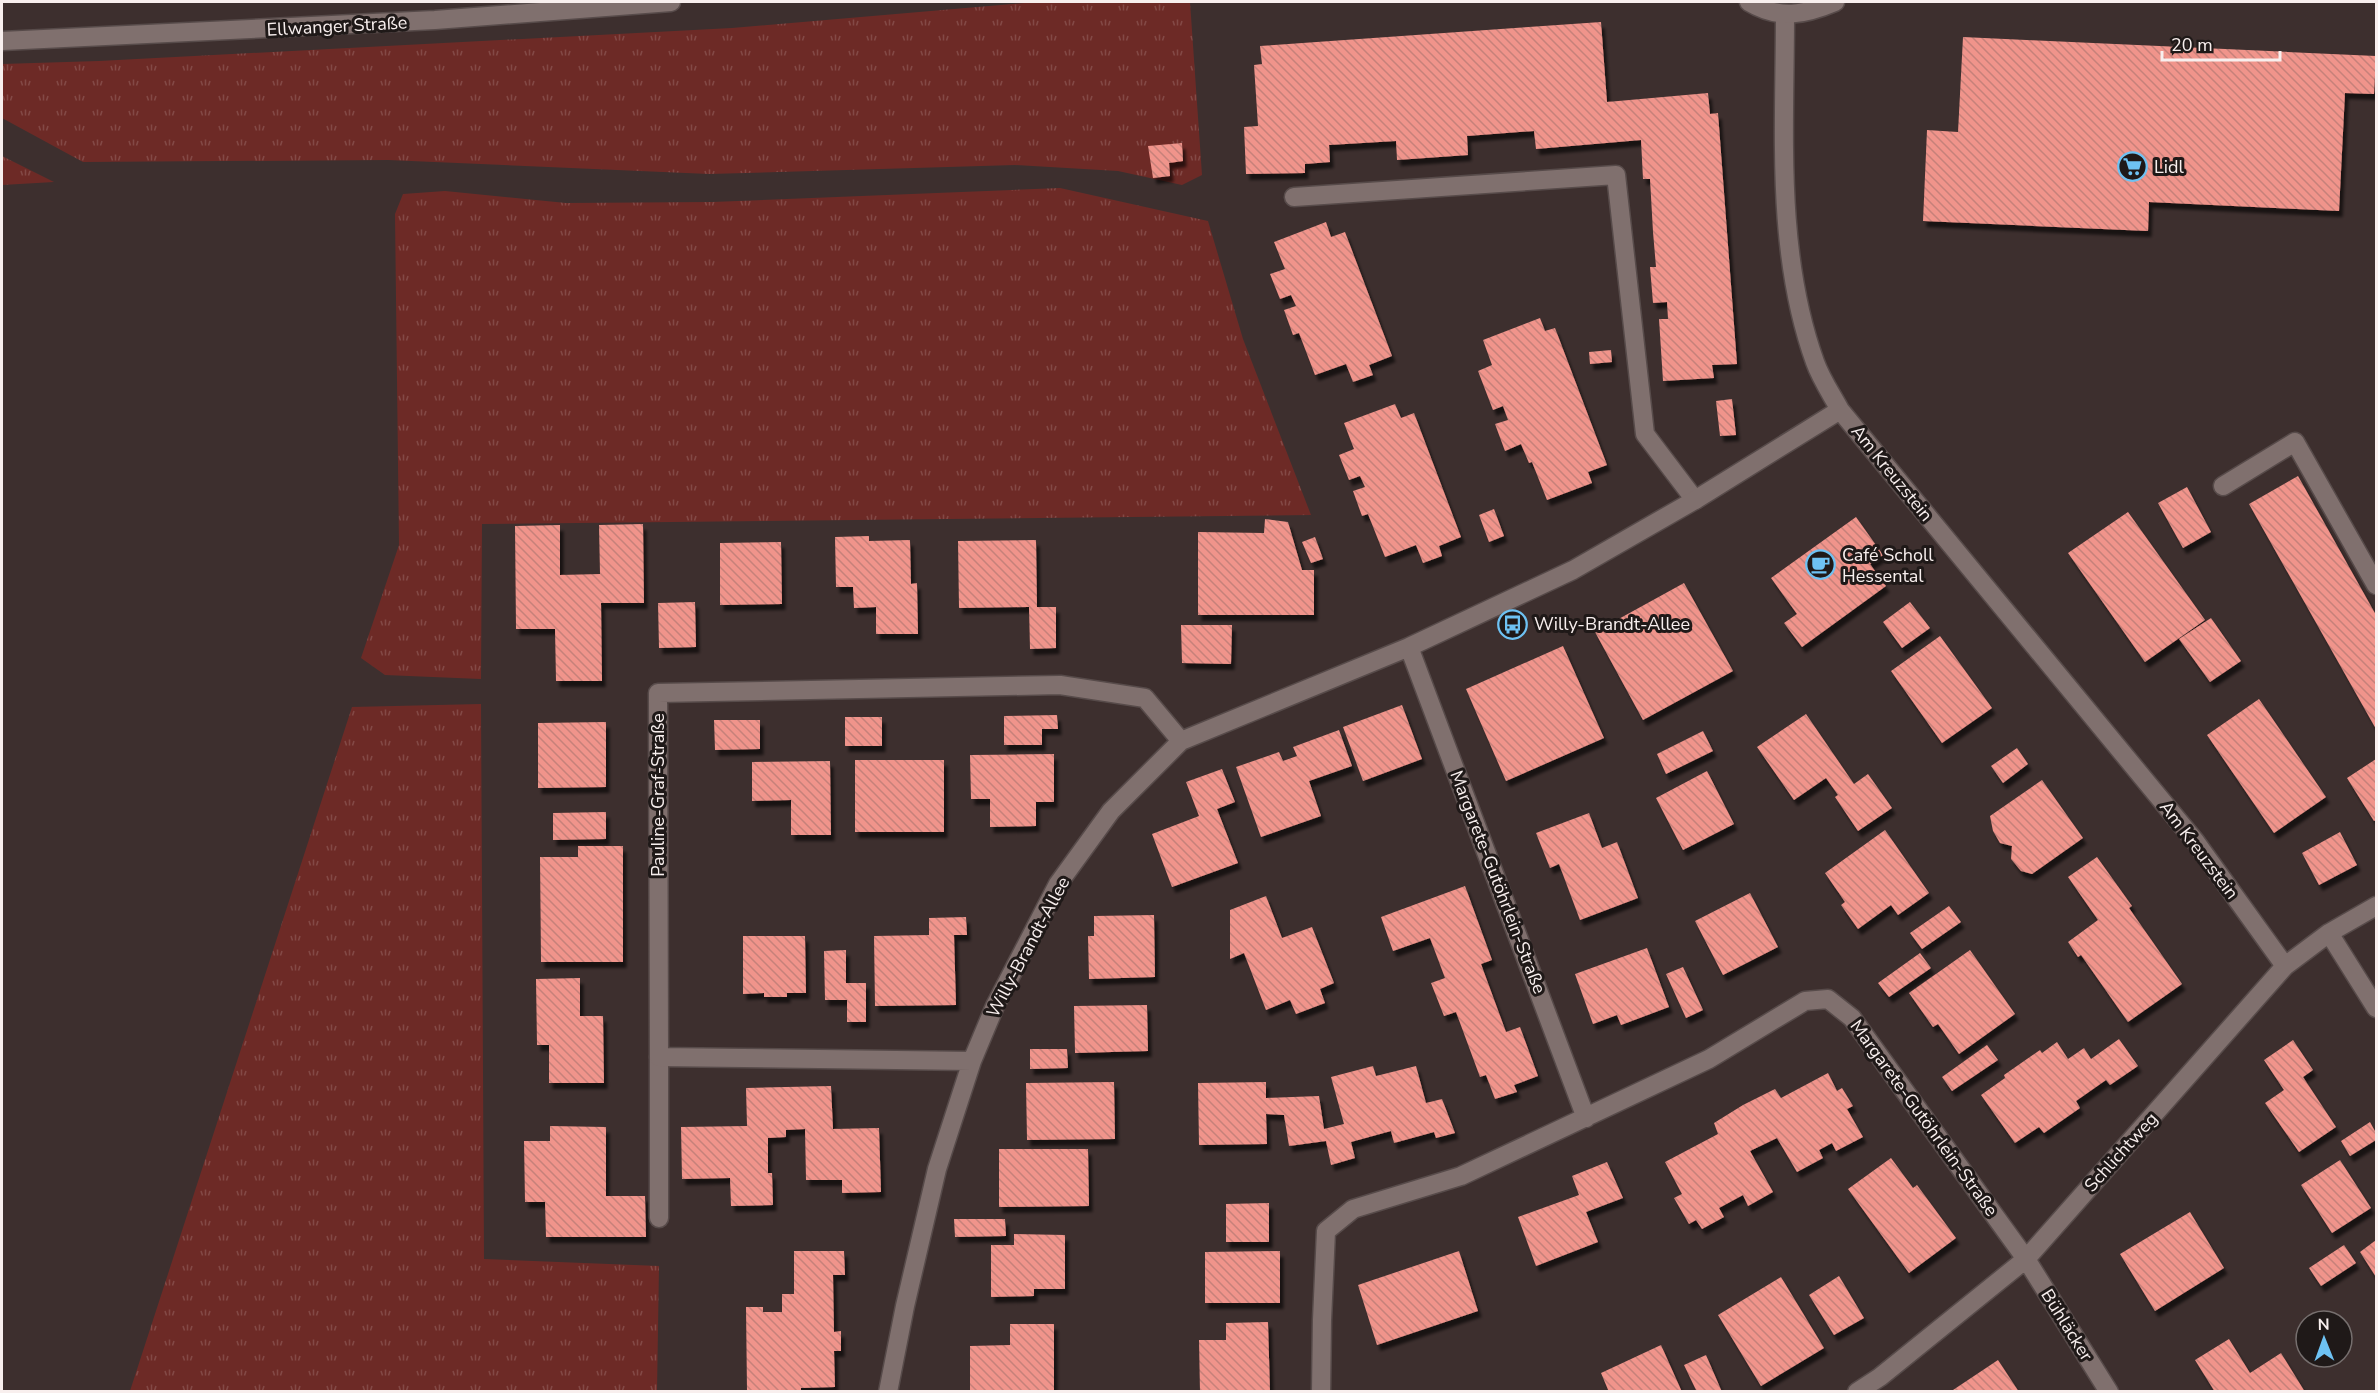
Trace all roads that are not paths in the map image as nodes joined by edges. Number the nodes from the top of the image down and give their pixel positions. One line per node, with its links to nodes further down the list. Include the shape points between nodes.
1 (672, 2): 5 (street, Ellwanger Straße, via 435,20)
2 (1749, 2): 4 (street)
3 (1835, 2): 4 (street, via 1811,12)
4 (1785, 14): 7 (street, Am Kreuzstein, via 1785,202 1792,275 1815,363)
5 (2, 41)
6 (1294, 197): 9 (street, via 1616,175 1645,434)
7 (1840, 410): 9 (street, Willy-Brandt-Allee); 15 (street, Am Kreuzstein, via 2194,841)
8 (2223, 486): 10 (street, via 2295,442)
9 (1695, 500): 11 (street, Willy-Brandt-Allee, via 1573,570)
10 (2376, 585)
11 (1409, 647): 12 (street, Willy-Brandt-Allee); 19 (street, Margarete-Gutöhrlein-Straße)
12 (1181, 741): 17 (street, Pauline-Graf-Straße, via 1144,698 1060,685 658,693); 18 (street, Willy-Brandt-Allee, via 1112,811 1058,884 995,1006)
13 (2376, 906): 14 (street, Schlichtweg)
14 (2329, 933): 15 (street, Schlichtweg); 16 (street)
15 (2285, 966): 21 (street, Schlichtweg)
16 (2376, 1008)
17 (659, 1056): 18 (street); 20 (street)
18 (972, 1061): 22 (street, Willy-Brandt-Allee, via 937,1169)
19 (1586, 1118): 21 (street, Margarete-Gutöhrlein-Straße, via 1709,1059 1805,1001 1828,999 1852,1018); 23 (street, Margarete-Gutöhrlein-Straße, via 1461,1176 1353,1209 1326,1231)
20 (659, 1218)
21 (2026, 1259): 24 (street, Schlichtweg); 25 (street, Bühläcker)
22 (888, 1392)
23 (1321, 1392)
24 (1857, 1392)
25 (2109, 1392)

